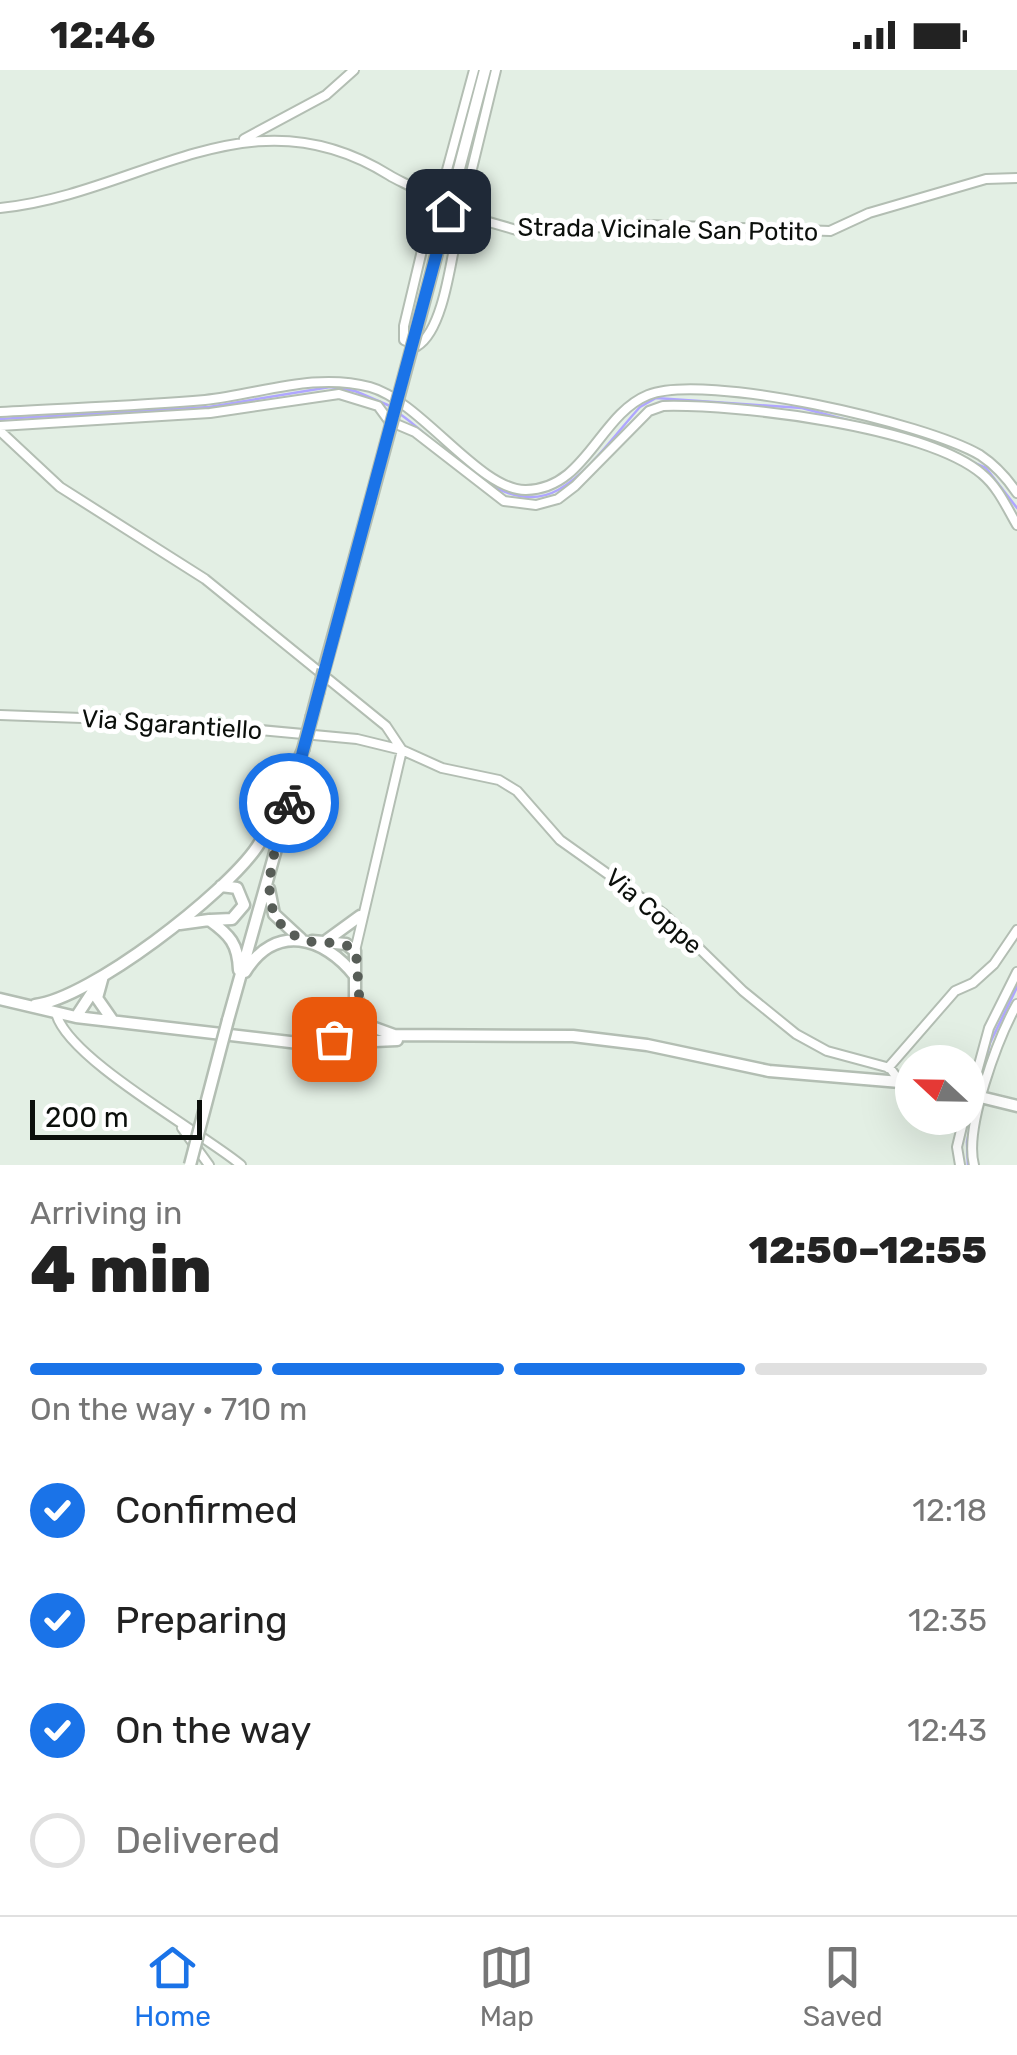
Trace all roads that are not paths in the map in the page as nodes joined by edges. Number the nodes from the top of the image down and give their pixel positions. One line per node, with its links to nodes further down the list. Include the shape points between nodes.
1 (354, 70): 5 (street, via 326,95)
2 (474, 70): 7 (street)
3 (485, 70): 28 (main road, bridge)
4 (496, 70): 9 (street)
5 (241, 140): 7 (street, via 345,150); 8 (street, via 102,187)
6 (1017, 178): 9 (street, Strada Vicinale San Potito, via 986,179 830,231 648,225 520,231)
7 (434, 204): 9 (street, via 406,314 408,345 425,341 441,306)
8 (0, 208)
9 (461, 214)
10 (265, 390): 12 (street); 13 (street); 20 (street, via 332,380 374,388)
11 (716, 393): 14 (street); 16 (street); 22 (street, via 649,394)
12 (111, 405): 15 (street); 17 (street)
13 (267, 406): 17 (street); 21 (street, via 318,394 363,400)
14 (713, 408): 19 (street); 23 (street, via 649,411)
15 (0, 412)
16 (866, 414): 19 (street); 24 (street, via 977,454)
17 (112, 418): 18 (street)
18 (0, 428): 29 (street, via 60,487 205,579 386,726)
19 (862, 429): 25 (street, via 967,464)
20 (448, 440): 21 (street); 22 (street, via 498,482 522,490 549,487)
21 (438, 452): 23 (street, via 491,494 518,504 558,499)
22 (578, 465): 23 (street)
23 (587, 475)
24 (1017, 496): 25 (street)
25 (1006, 506): 26 (street)
26 (1017, 525)
27 (0, 715): 29 (street, Via Sgarantiello, via 246,727 358,738)
28 (303, 750): 30 (main road); 31 (main road, via 266,831)
29 (402, 750): 32 (street); 55 (street, Via Coppe, via 509,785 560,840 664,914 796,1034 827,1051)
30 (274, 859): 36 (main road, via 268,897 274,914); 42 (main road)
31 (221, 886): 33 (main road, via 237,888 244,905 232,919); 34 (main road)
32 (360, 916): 37 (main road); 38 (street)
33 (209, 920): 34 (main road); 42 (main road, via 237,948)
34 (173, 926): 41 (main road)
35 (1017, 930): 55 (street, via 994,964 955,991)
36 (307, 940): 37 (main road); 42 (main road, via 272,944)
37 (329, 946): 38 (main road); 40 (main road)
38 (356, 951): 40 (main road)
39 (1017, 972): 54 (street)
40 (355, 976): 48 (main road)
41 (100, 979): 43 (main road); 49 (main road); 50 (main road, via 98,1004)
42 (239, 982): 66 (main road, bridge)
43 (76, 991): 46 (main road); 49 (main road)
44 (0, 999): 46 (main road)
45 (1017, 1004): 56 (street)
46 (26, 1006): 47 (main road)
47 (56, 1013): 49 (main road); 61 (street, via 66,1032)
48 (359, 1014): 51 (main road, via 384,1033); 52 (main road); 53 (main road, via 343,1034)
49 (76, 1017): 50 (main road)
50 (113, 1021): 53 (main road)
51 (438, 1037): 52 (main road); 58 (main road, via 573,1036 647,1044 769,1071)
52 (360, 1043): 53 (main road)
53 (317, 1044)
54 (985, 1046)
55 (888, 1068): 57 (street)
56 (985, 1072)
57 (895, 1073)
58 (895, 1081)
59 (985, 1099): 60 (main road)
60 (1017, 1106)
61 (180, 1124): 64 (street); 65 (street)
62 (960, 1135): 68 (street)
63 (973, 1135): 69 (street)
64 (209, 1142): 65 (street); 67 (street)
65 (206, 1162)
66 (190, 1165)
67 (241, 1165)
68 (960, 1165)
69 (974, 1165)

